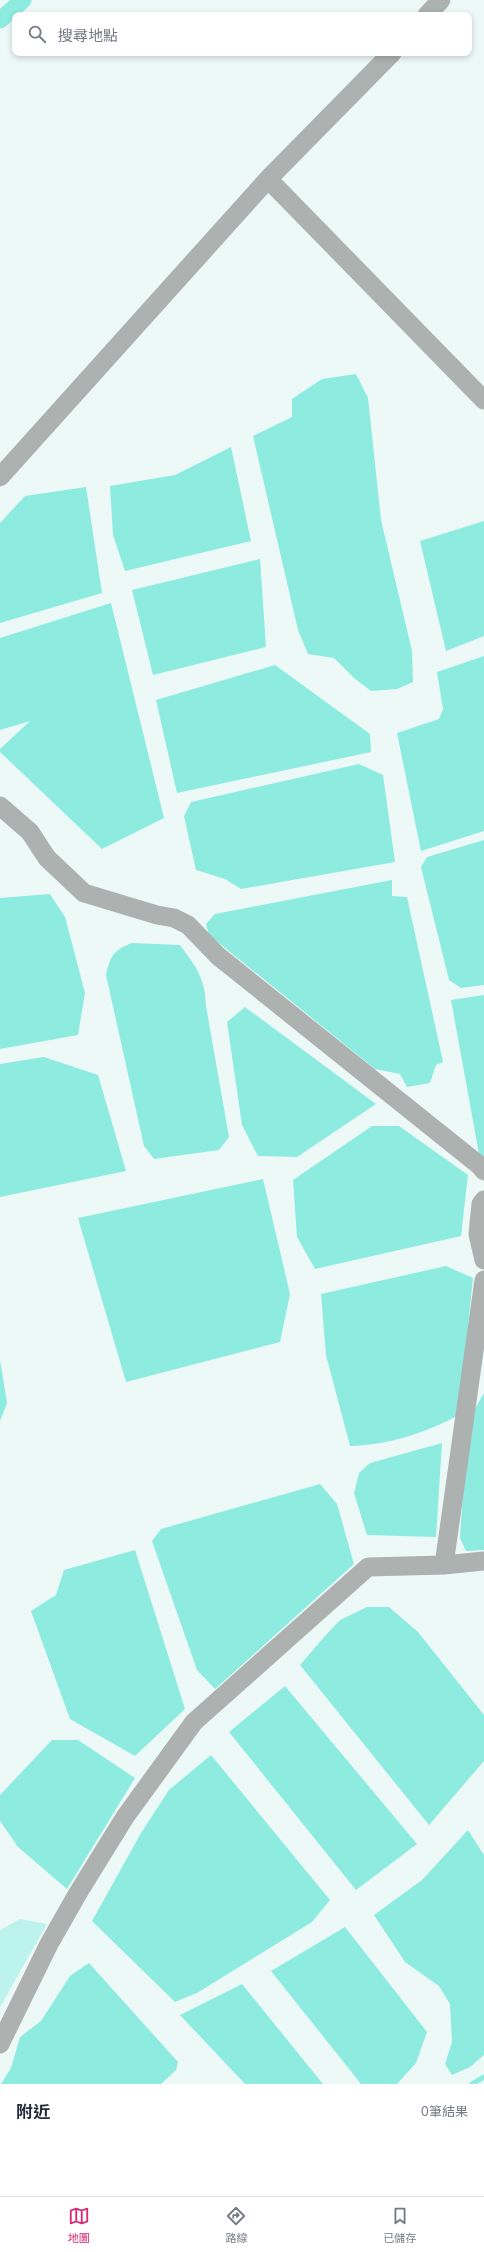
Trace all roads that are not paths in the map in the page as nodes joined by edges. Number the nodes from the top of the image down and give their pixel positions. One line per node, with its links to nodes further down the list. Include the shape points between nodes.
1 (442, 0): 2 (street)
2 (430, 12)
3 (389, 56): 4 (street)
4 (268, 180): 5 (street); 6 (street)
5 (484, 400)
6 (0, 477)
7 (0, 806): 8 (street, via 30,832 47,858 84,893 174,918 188,925 218,956)
8 (484, 1171)
9 (484, 1200): 10 (street, via 481,1204 478,1234)
10 (484, 1260)
11 (484, 1280): 13 (street)
12 (484, 1561): 13 (street)
13 (444, 1564): 14 (street, via 368,1567 194,1722 125,1817 78,1893 49,1944)
14 (0, 2044)

